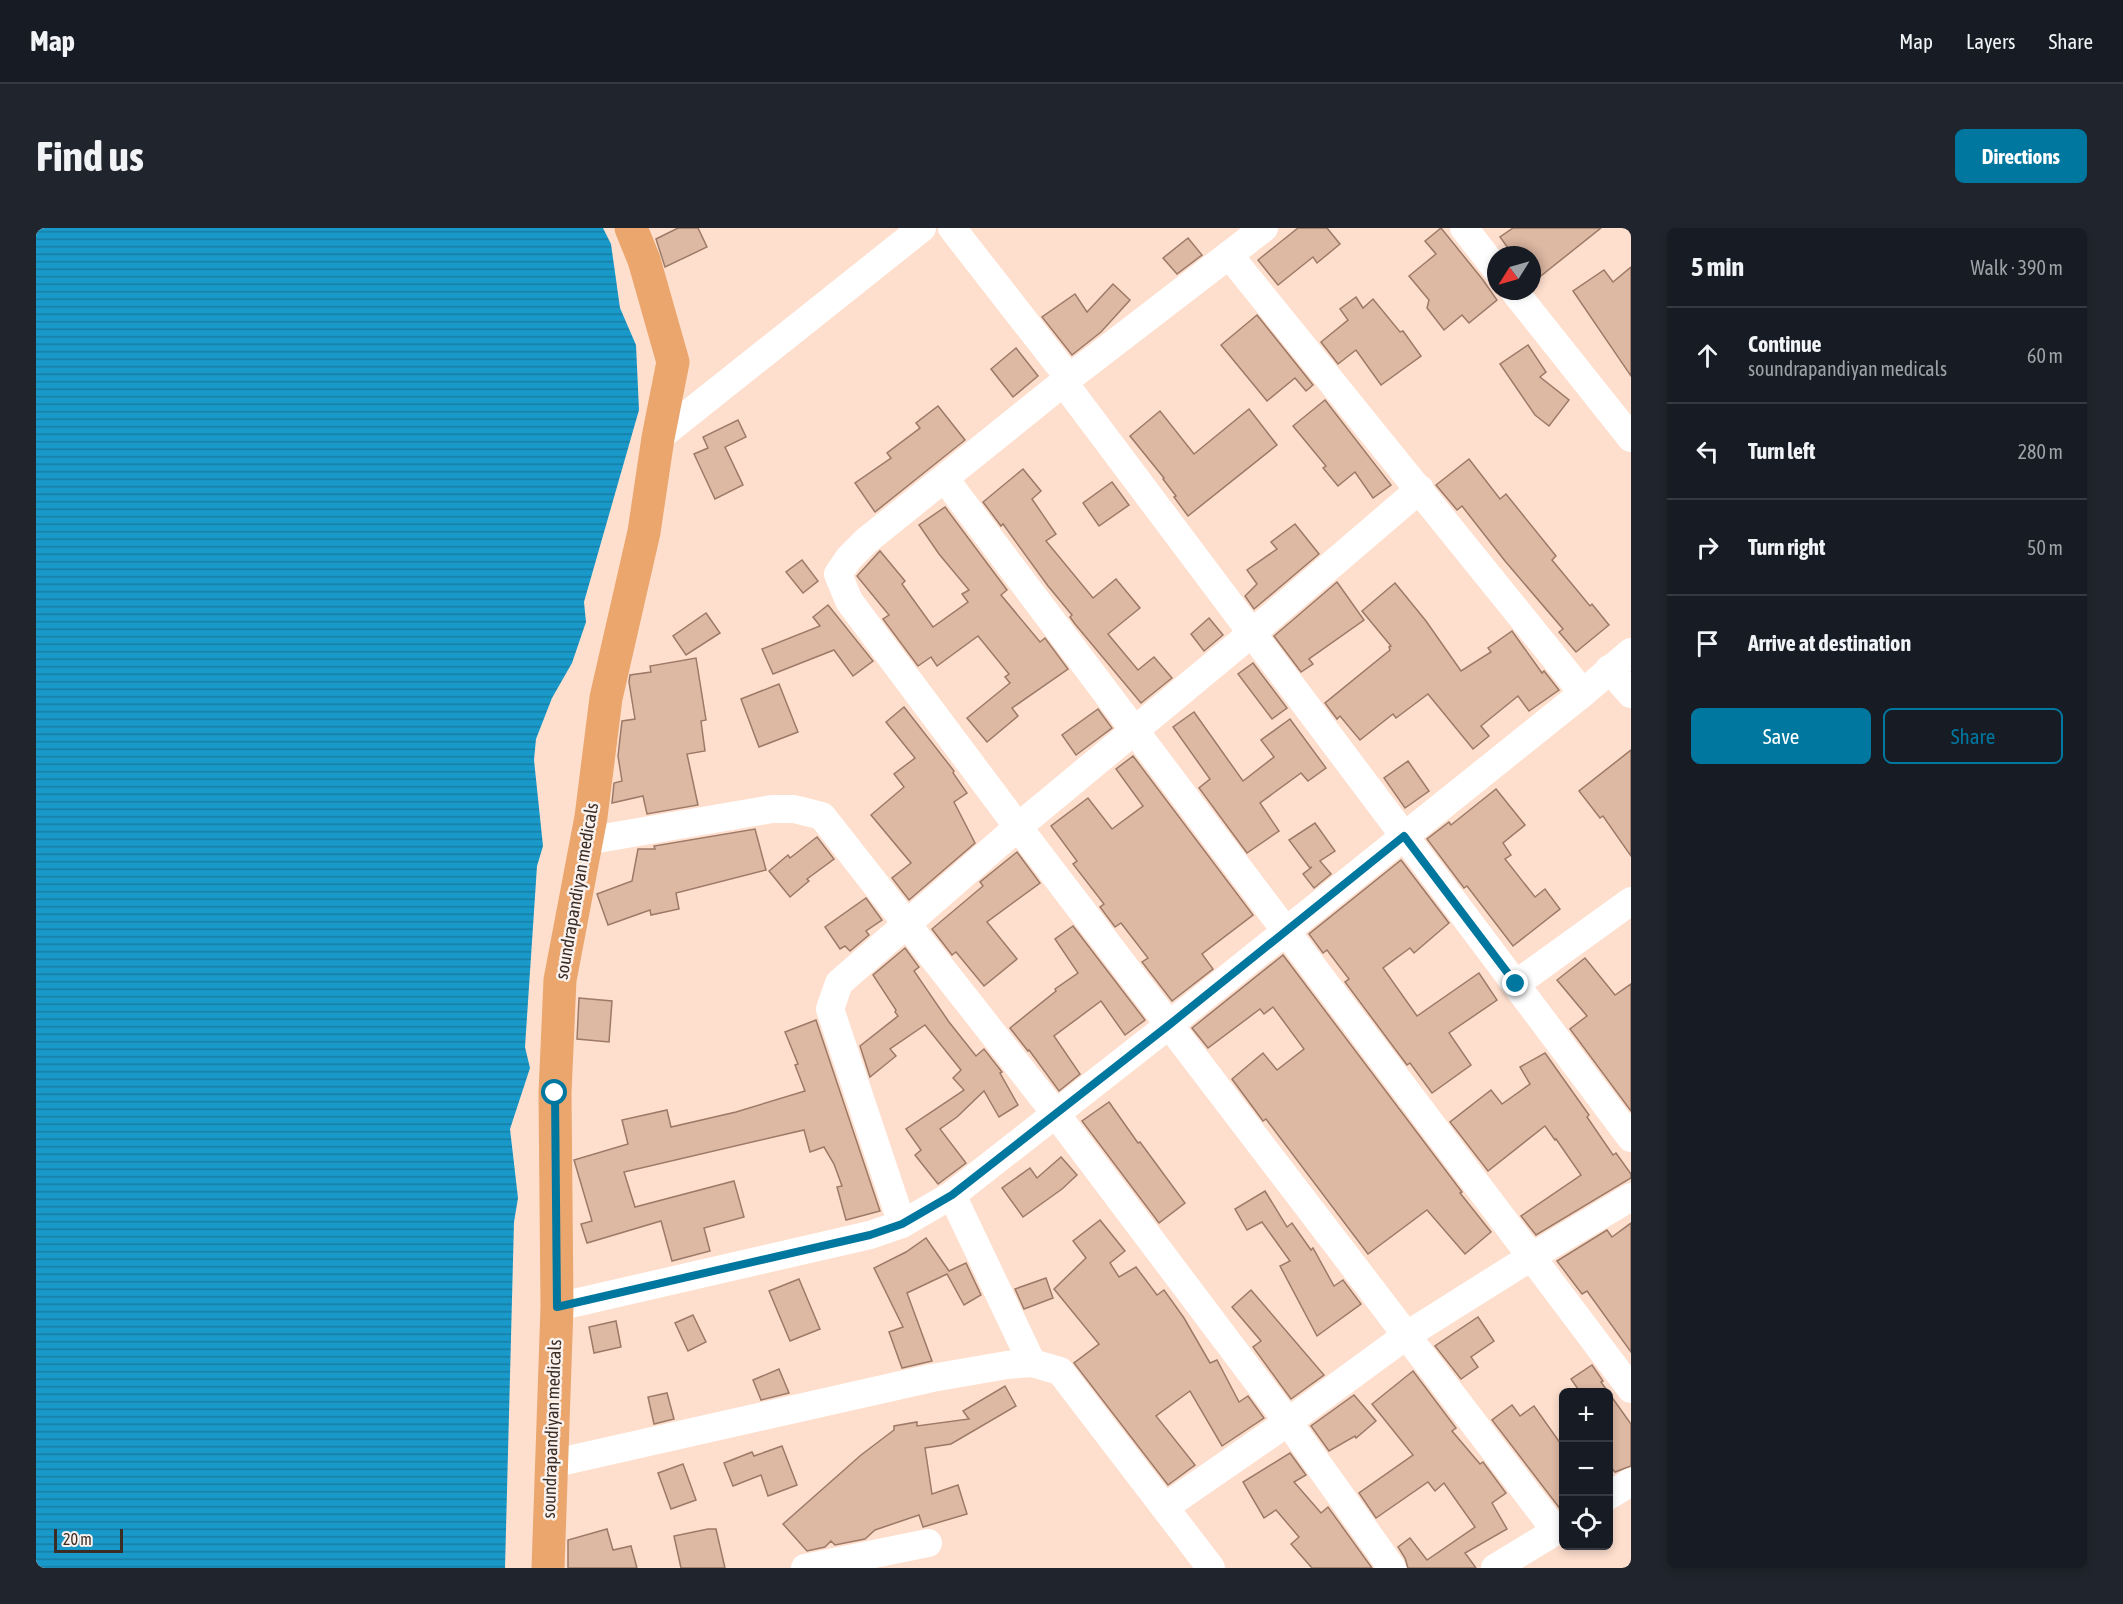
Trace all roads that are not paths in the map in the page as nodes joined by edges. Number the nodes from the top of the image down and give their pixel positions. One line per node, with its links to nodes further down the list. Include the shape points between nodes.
1 (631, 228): 10 (main road, soundrapandiyan medicals, via 673,362)
2 (922, 228): 10 (street)
3 (952, 228): 9 (street)
4 (1264, 228): 6 (street)
5 (1464, 228): 7 (street)
6 (1229, 255): 9 (street); 13 (street)
7 (1487, 257)
8 (1521, 300): 11 (street)
9 (1066, 380): 12 (street); 14 (street)
10 (658, 438): 22 (main road, soundrapandiyan medicals, via 644,532 606,698)
11 (1631, 438)
12 (945, 479): 19 (street); 20 (street, via 866,541 838,574 849,601)
13 (1420, 489): 14 (street); 17 (street)
14 (1252, 633): 19 (street); 21 (street)
15 (1631, 652): 16 (street)
16 (1609, 669): 17 (street); 18 (street)
17 (1583, 693): 21 (street)
18 (1631, 693)
19 (1134, 730): 20 (street); 25 (street)
20 (1018, 827): 24 (street); 27 (street)
21 (1404, 836): 25 (street); 26 (street)
22 (586, 842): 24 (street, via 772,810 794,809 822,816); 34 (main road, soundrapandiyan medicals, via 560,980 555,1093)
23 (1631, 901): 26 (street)
24 (907, 925): 28 (street); 32 (street, via 838,983 830,1009)
25 (1286, 931): 27 (street); 33 (street)
26 (1516, 984): 29 (street)
27 (1169, 1025): 28 (street); 35 (street)
28 (1056, 1114): 30 (street); 38 (street)
29 (1631, 1138)
30 (952, 1195): 32 (street); 36 (street)
31 (1631, 1197): 33 (street)
32 (902, 1224): 34 (street, via 870,1235)
33 (1531, 1257): 35 (street); 37 (street)
34 (557, 1307): 39 (main road, soundrapandiyan medicals)
35 (1407, 1335): 38 (street); 43 (street)
36 (1032, 1363): 39 (street, via 932,1378); 42 (street, via 1060,1371)
37 (1631, 1389)
38 (1288, 1422): 42 (street); 49 (street)
39 (551, 1464): 46 (main road, soundrapandiyan medicals)
40 (1631, 1482): 41 (street)
41 (1610, 1496)
42 (1165, 1508): 48 (street)
43 (1559, 1527)
44 (1559, 1529): 50 (street)
45 (928, 1543): 47 (street)
46 (548, 1568)
47 (805, 1568)
48 (1211, 1568)
49 (1392, 1568)
50 (1495, 1568)

